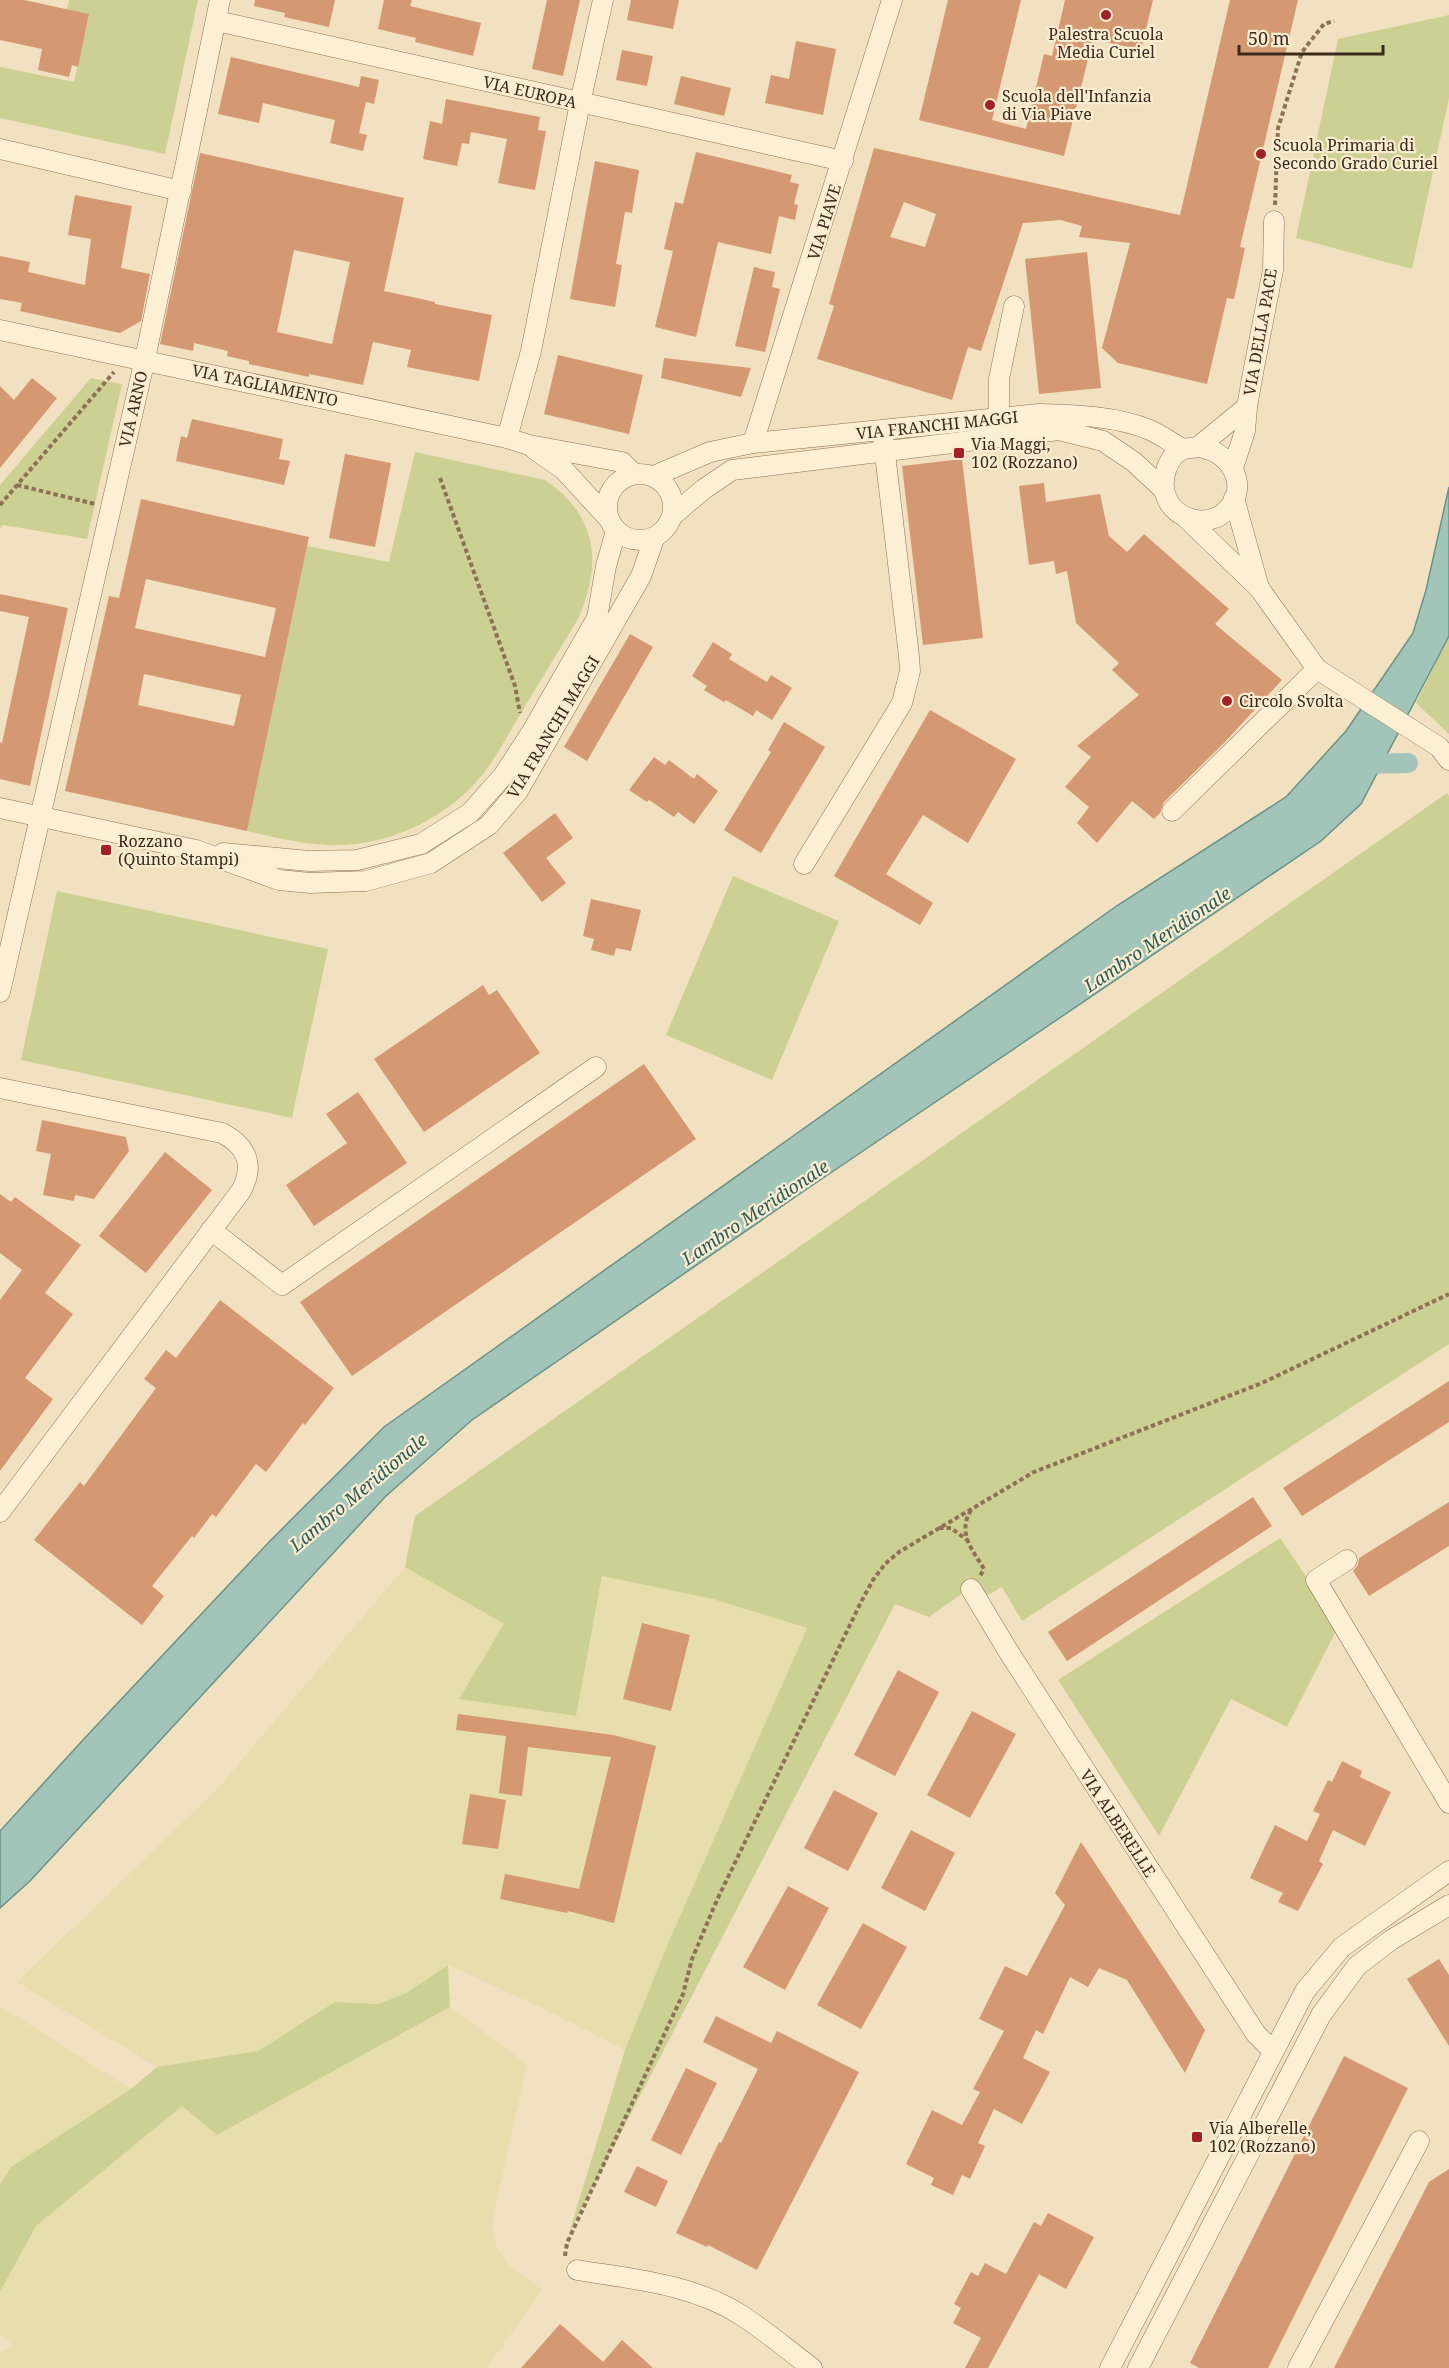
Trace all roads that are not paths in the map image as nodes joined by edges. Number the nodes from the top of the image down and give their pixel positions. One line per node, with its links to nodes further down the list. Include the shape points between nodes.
1 (220, 0): 4 (street, VIA ARNO)
2 (603, 0): 5 (street)
3 (892, 0): 7 (street, VIA PIAVE)
4 (217, 21): 5 (street, VIA EUROPA); 8 (street, VIA ARNO)
5 (580, 103): 7 (street, VIA EUROPA); 16 (street, via 531,351)
6 (0, 149): 8 (street)
7 (843, 161): 17 (street, VIA PIAVE)
8 (181, 191): 12 (street, VIA ARNO)
9 (1274, 221): 13 (street, VIA DELLA PACE, via 1273,270)
10 (1014, 306): 14 (street, via 999,379)
11 (0, 330): 12 (street, VIA TAGLIAMENTO)
12 (136, 358): 16 (street, VIA TAGLIAMENTO); 35 (street, VIA ARNO, via 110,508)
13 (1247, 407): 19 (street, VIA DELLA PACE); 21 (street, VIA DELLA PACE, via 1245,431)
14 (999, 428): 15 (street, VIA FRANCHI MAGGI); 19 (street, VIA FRANCHI MAGGI, via 1039,414 1084,416 1151,430); 20 (street, VIA FRANCHI MAGGI); 24 (street, VIA FRANCHI MAGGI, via 1059,430 1103,441)
15 (882, 430): 17 (street, VIA FRANCHI MAGGI); 20 (street)
16 (507, 438): 18 (street, VIA TAGLIAMENTO)
17 (753, 443): 23 (street, VIA FRANCHI MAGGI, via 710,452)
18 (529, 445): 22 (street, VIA TAGLIAMENTO, via 622,462); 28 (street, VIA TAGLIAMENTO, via 564,470)
19 (1190, 448): 21 (street, via 1217,451); 24 (street, via 1170,462 1164,475)
20 (885, 451): 26 (street, VIA FRANCHI MAGGI, via 732,470); 37 (street, via 909,656 907,687 902,703)
21 (1233, 468): 25 (street)
22 (634, 474): 23 (street); 28 (street, via 621,478 611,488 606,500)
23 (654, 477): 26 (street, via 668,488)
24 (1164, 489): 27 (street, via 1171,507)
25 (1234, 498): 27 (street, via 1227,510 1215,517); 30 (street)
26 (672, 516): 29 (street)
27 (1186, 518): 30 (street)
28 (612, 524): 29 (street, via 634,540); 36 (street, VIA FRANCHI MAGGI, via 597,618 531,733 502,776 470,813 421,844 357,860 309,861)
29 (654, 539): 36 (street, VIA FRANCHI MAGGI, via 641,576 518,791 489,825 431,863 366,881 279,880)
30 (1259, 588): 31 (street)
31 (1317, 669): 32 (street); 34 (street)
32 (1444, 753)
33 (0, 808): 35 (street, VIA FRANCHI MAGGI)
34 (1172, 811)
35 (39, 816): 36 (street, VIA FRANCHI MAGGI); 38 (street, VIA ARNO)
36 (196, 850)
37 (804, 864)
38 (0, 992)
39 (596, 1067): 41 (street, via 282,1285)
40 (0, 1088): 41 (street, via 222,1133 235,1140 248,1164 247,1179)
41 (211, 1230): 42 (street)
42 (0, 1512)
43 (1347, 1560): 45 (street, via 1316,1580)
44 (971, 1588): 48 (street, VIA ALBERELLE, via 1249,2025)
45 (1449, 1803)
46 (1449, 1871): 48 (street, via 1342,1947 1305,1991)
47 (1449, 1905): 53 (street, via 1357,1966 1321,2014)
48 (1273, 2051): 52 (street)
49 (1419, 2141): 54 (street)
50 (577, 2270): 51 (street, via 660,2283 716,2302 741,2315)
51 (812, 2368)
52 (1110, 2368)
53 (1138, 2368)
54 (1298, 2368)

